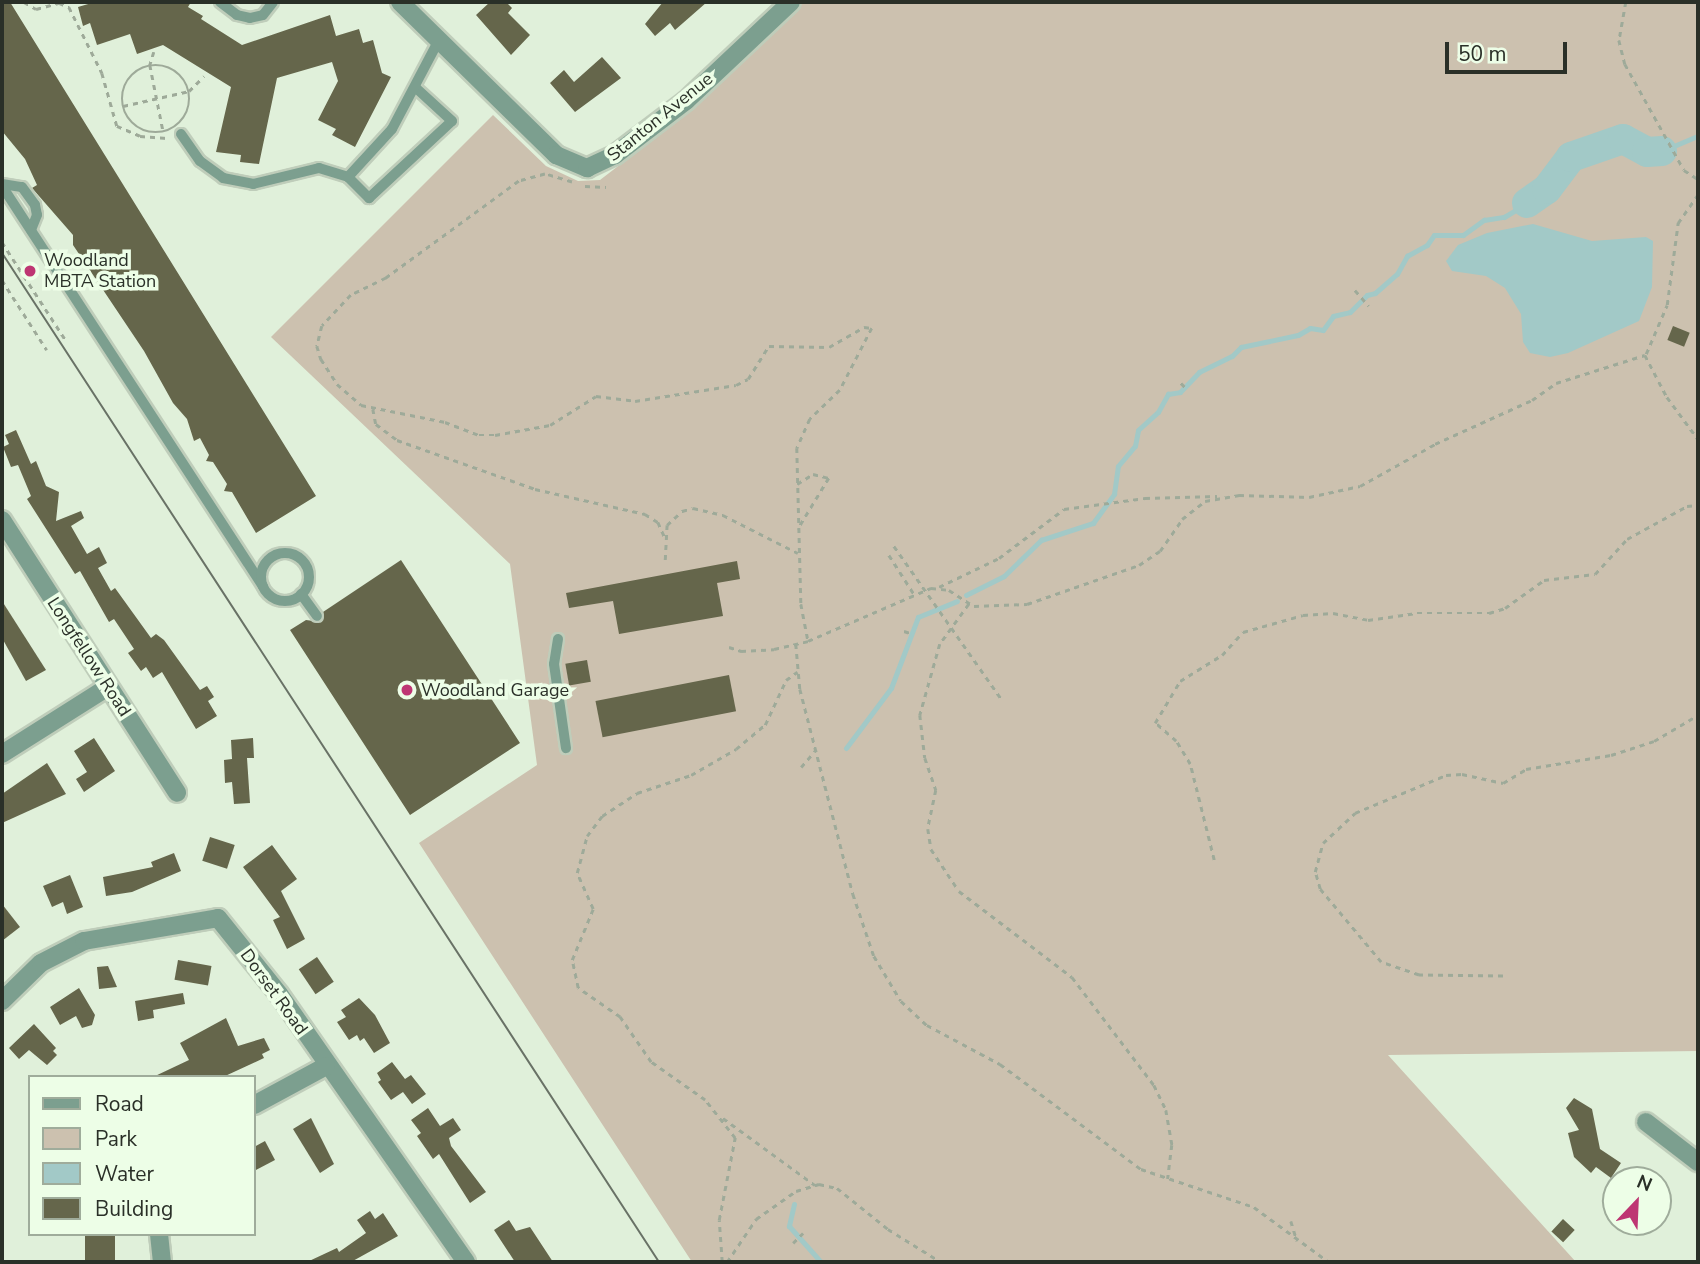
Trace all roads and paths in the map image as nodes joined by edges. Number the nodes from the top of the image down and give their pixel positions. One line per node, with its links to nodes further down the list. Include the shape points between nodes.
1 (24, 2): 16 (path, via 36,9 59,3 71,9 102,73 120,129 149,138)
2 (220, 2): 3 (lane, via 250,19 263,15)
3 (273, 2)
4 (400, 2): 7 (street, Stanton Avenue)
5 (790, 2): 7 (street, Stanton Avenue, via 686,101 615,155 587,168 556,155)
6 (1626, 2): 18 (path, via 1620,50 1684,170)
7 (439, 40): 11 (lane)
8 (153, 52): 9 (path)
9 (150, 65): 12 (path, via 173,69); 13 (path); 14 (path, via 130,78)
10 (204, 76): 12 (path)
11 (416, 88): 17 (lane, via 392,130); 17 (lane, via 452,121 369,198)
12 (189, 91): 13 (path); 15 (path, via 185,116)
13 (155, 99): 14 (path); 15 (path)
14 (123, 106): 15 (path, via 136,126)
15 (163, 131)
16 (181, 134): 17 (lane, via 207,169 233,181 253,184 319,168)
17 (348, 177)
18 (1698, 179)
19 (2, 185): 22 (lane); 22 (lane, via 22,187 35,205 37,215)
20 (606, 187): 32 (path, via 545,174 519,181 406,264 337,306 319,334 321,359 352,399)
21 (1698, 194): 29 (path, via 1678,223 1667,305)
22 (31, 230): 44 (lane)
23 (2, 242): 27 (path)
24 (2, 280): 28 (path)
25 (1355, 290): 26 (path)
26 (1370, 306)
27 (65, 339)
28 (47, 350)
29 (1645, 355): 33 (path, via 1667,397); 35 (path, via 1556,383 1515,409 1435,444 1360,486 1309,496)
30 (1181, 383): 31 (path)
31 (1187, 389)
32 (373, 409): 34 (path, via 445,422 479,435 529,431 550,425 596,396 635,401 736,385 748,379 769,346 829,347 869,326 868,341 840,390 801,432); 39 (path, via 376,424 397,440 535,489 645,514 658,522)
33 (1698, 439)
34 (796, 485): 38 (path); 38 (path, via 813,474 829,478)
35 (1220, 496): 45 (path, via 1100,502 1064,509 999,558); 48 (path, via 1190,511 1160,551 1139,565 1015,607)
36 (1698, 505): 65 (path, via 1687,506 1627,539 1595,575 1544,580 1505,608 1489,613 1417,613 1368,620 1333,613 1303,615 1243,632 1222,655 1180,681 1155,723 1177,741 1190,764)
37 (2, 522): 57 (street, Longfellow Road)
38 (798, 529): 41 (path)
39 (665, 538): 41 (path, via 667,525 682,511 710,510); 43 (path)
40 (894, 546): 58 (path, bridge)
41 (799, 554): 53 (path)
42 (889, 555): 47 (path)
43 (665, 560)
44 (263, 586): 46 (lane, via 278,600); 46 (lane, via 266,562 289,554 307,569 308,582)
45 (939, 587): 47 (path); 48 (path)
46 (301, 594): 49 (lane)
47 (914, 594): 53 (path)
48 (969, 604): 73 (path, via 940,645 920,715 925,758 936,790 928,829 931,849 960,891 1072,977 1154,1085 1166,1110 1172,1144)
49 (317, 616)
50 (904, 631): 51 (path)
51 (913, 634)
52 (558, 639): 60 (lane, via 554,664)
53 (808, 640): 54 (path)
54 (796, 643): 55 (path, via 741,651); 56 (path)
55 (729, 647)
56 (797, 672): 61 (path); 70 (path, via 786,680 765,725 736,750 691,775 636,793 602,816 587,836 577,873 593,909 572,960 578,988 620,1017 651,1062 696,1092)
57 (108, 687): 62 (street); 64 (street, Longfellow Road)
58 (1003, 701)
59 (1698, 715): 66 (path, via 1654,741 1611,755 1526,769 1503,783 1446,775 1355,813 1328,837 1317,861 1315,880 1381,962 1419,975)
60 (566, 748)
61 (816, 750): 63 (path); 73 (path, via 864,930 886,980 901,1001 927,1025 1000,1064 1126,1160)
62 (2, 754)
63 (801, 767)
64 (177, 793)
65 (1214, 860)
66 (1503, 976)
67 (2, 1001): 68 (street, Dorset Road, via 41,962 84,942 218,918 279,994)
68 (326, 1066): 69 (street); 80 (street, Dorset Road)
69 (256, 1104)
70 (723, 1118): 74 (path); 82 (path, via 735,1148 719,1220)
71 (1646, 1122): 72 (street)
72 (1698, 1162)
73 (1168, 1180): 78 (path, via 1254,1207)
74 (815, 1185): 83 (path, via 796,1191 756,1219); 84 (path, via 837,1188 888,1229)
75 (1291, 1221): 78 (path)
76 (803, 1233): 79 (path)
77 (159, 1236): 81 (street)
78 (1297, 1241): 85 (path)
79 (793, 1243)
80 (460, 1260)
81 (162, 1262)
82 (722, 1262)
83 (727, 1262)
84 (941, 1262)
85 (1329, 1262)

